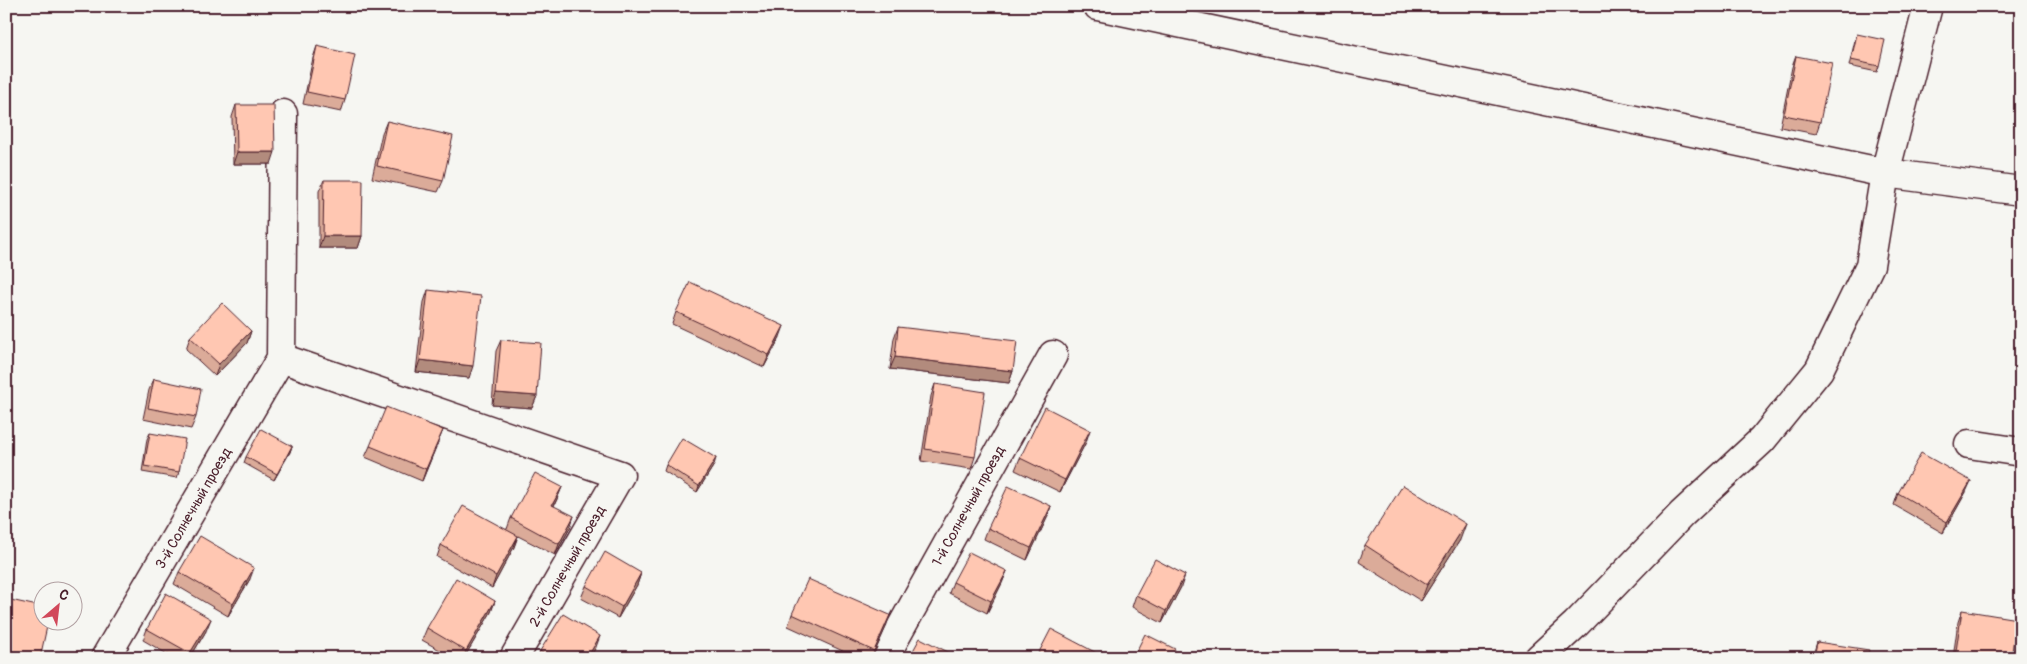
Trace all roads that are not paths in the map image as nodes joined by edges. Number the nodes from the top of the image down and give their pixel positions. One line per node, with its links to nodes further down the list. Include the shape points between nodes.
1 (1098, 6): 4 (street)
2 (1928, 6): 4 (street)
3 (283, 114): 7 (street)
4 (1885, 173): 5 (street); 13 (street, via 1870,265 1819,370 1762,440 1682,514)
5 (2021, 191)
6 (1053, 355): 12 (street, 1-й Солнечный проезд)
7 (281, 358): 10 (street, 3-й Солнечный проезд); 11 (street, 2-й Солнечный проезд, via 620,475)
8 (1969, 444): 9 (street)
9 (2021, 452)
10 (105, 658)
11 (514, 658)
12 (884, 658)
13 (1539, 658)

